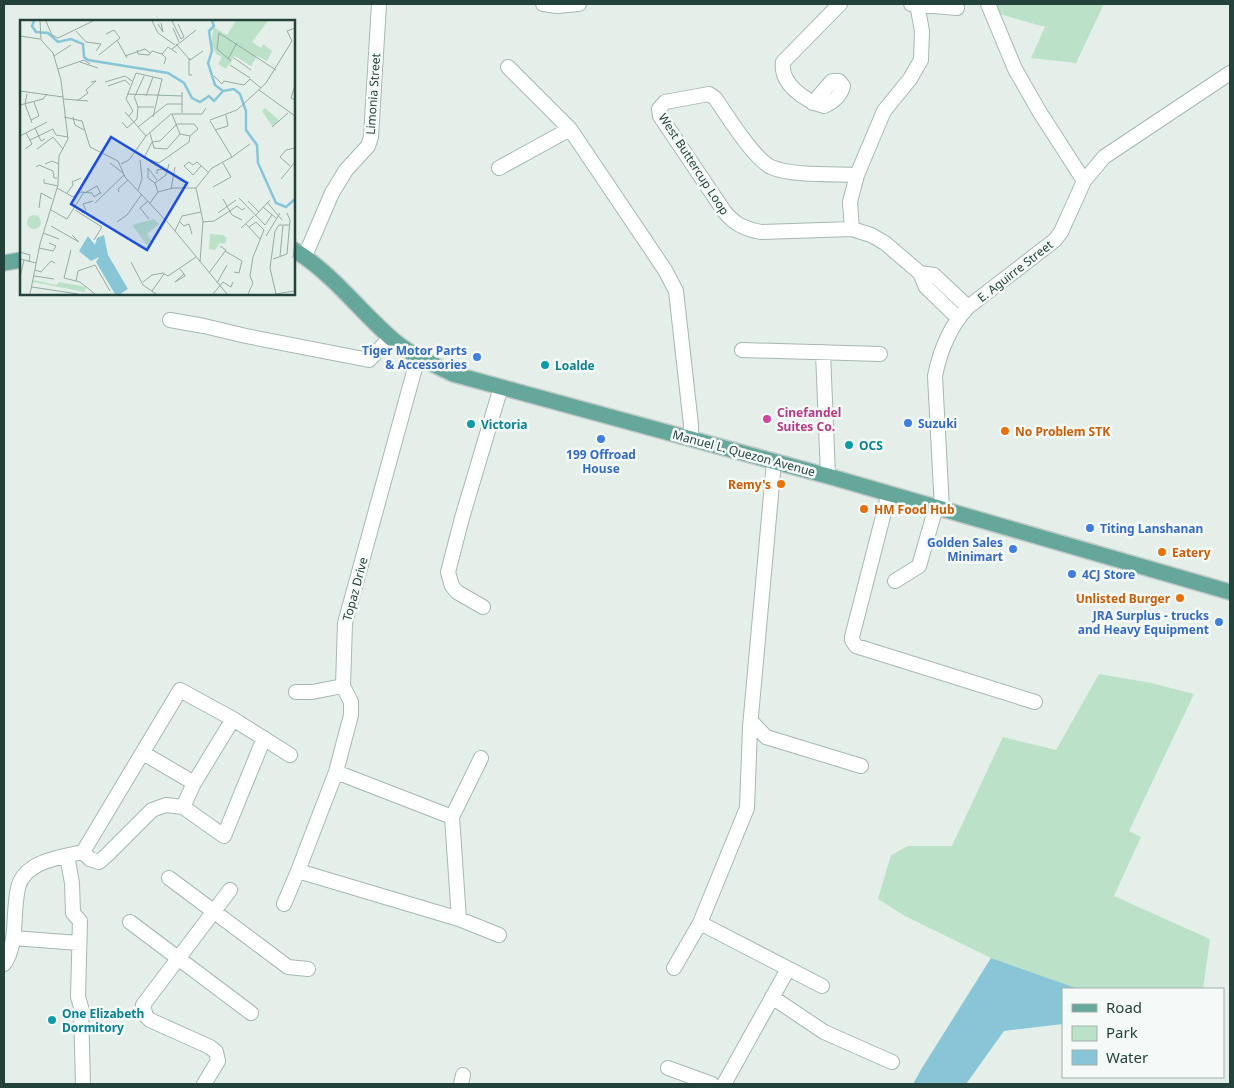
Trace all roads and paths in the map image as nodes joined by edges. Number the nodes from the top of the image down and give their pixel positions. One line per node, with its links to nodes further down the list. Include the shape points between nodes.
1 (379, 4): 16 (street, Limonia Street, via 371,137 368,146 346,170)
2 (543, 4): 3 (street)
3 (579, 4)
4 (840, 4): 10 (street, via 783,62 784,78)
5 (915, 4): 7 (street); 13 (street, via 922,31 921,60 884,111)
6 (988, 4): 14 (street, via 1015,69)
7 (958, 8)
8 (508, 67): 11 (street)
9 (1230, 73): 14 (street, E. Aguirre Street, via 1104,157)
10 (813, 103)
11 (570, 129): 12 (street); 29 (street, via 676,291)
12 (499, 168)
13 (857, 175): 15 (street, via 850,202); 15 (street, West Buttercup Loop, via 787,172 771,166 754,152 712,95 706,93 665,102 659,109 660,116 736,224 762,232)
14 (1084, 181): 20 (street, E. Aguirre Street, via 1055,240)
15 (852, 229): 19 (street, via 885,243)
16 (299, 253): 23 (main road, Manuel L. Quezon Avenue, via 320,269)
17 (20, 260): 18 (main road)
18 (4, 263)
19 (920, 273): 20 (street, via 934,275); 21 (street, via 926,287)
20 (968, 307): 21 (street, E. Aguirre Street)
21 (958, 318): 33 (street, E. Aguirre Street, via 938,359 935,376)
22 (170, 320): 23 (street, via 369,360)
23 (390, 338): 27 (main road, Manuel L. Quezon Avenue)
24 (742, 350): 25 (street)
25 (823, 352): 26 (street); 31 (street)
26 (880, 354)
27 (418, 357): 28 (main road, Manuel L. Quezon Avenue, via 453,374); 37 (street, Topaz Drive, via 345,623)
28 (502, 387): 29 (main road, Manuel L. Quezon Avenue); 36 (street, via 448,572 457,592)
29 (691, 438): 30 (main road, Manuel L. Quezon Avenue)
30 (774, 462): 31 (main road, Manuel L. Quezon Avenue); 41 (street)
31 (828, 476): 32 (main road, Manuel L. Quezon Avenue)
32 (889, 493): 33 (main road, Manuel L. Quezon Avenue); 39 (street, via 852,637 856,646)
33 (939, 508): 34 (street, E. Aguirre Street, via 919,566); 35 (main road, Manuel L. Quezon Avenue)
34 (895, 581)
35 (1230, 592)
36 (483, 606)
37 (343, 686): 38 (street); 47 (street, Topaz Drive, via 351,715)
38 (296, 692)
39 (1035, 702)
40 (233, 719): 42 (street); 43 (street, via 180,690); 48 (street)
41 (750, 721): 46 (street, via 766,737); 60 (street, via 747,808)
42 (264, 738): 44 (street); 49 (street, via 224,836)
43 (143, 753): 48 (street); 51 (street)
44 (290, 755)
45 (481, 758): 50 (street)
46 (861, 766)
47 (336, 772): 50 (street); 53 (street, Topaz Drive)
48 (194, 783): 49 (street)
49 (183, 807): 51 (street, via 166,805 152,810 99,862)
50 (452, 818): 58 (street)
51 (83, 852): 52 (street)
52 (67, 856): 62 (street, via 47,860 25,875 19,886); 63 (street, via 73,913 80,921)
53 (298, 871): 56 (street, Topaz Drive); 58 (street)
54 (169, 878): 57 (street)
55 (230, 890): 57 (street)
56 (284, 904)
57 (214, 911): 64 (street); 67 (street, via 288,966)
58 (459, 919): 61 (street)
59 (130, 922): 64 (street)
60 (700, 923): 66 (street); 68 (street)
61 (499, 935)
62 (13, 938): 63 (street); 65 (street)
63 (80, 943): 74 (street, via 78,997)
64 (178, 958): 71 (street); 75 (street, via 145,1000 144,1011 150,1020 210,1046 216,1052 218,1061)
65 (4, 964)
66 (674, 968)
67 (308, 969)
68 (788, 970): 69 (street); 70 (street)
69 (822, 986)
70 (772, 997): 72 (street, via 824,1032); 77 (street)
71 (251, 1013)
72 (892, 1062)
73 (668, 1068): 76 (street)
74 (84, 1084)
75 (204, 1084)
76 (712, 1084)
77 (724, 1084)

